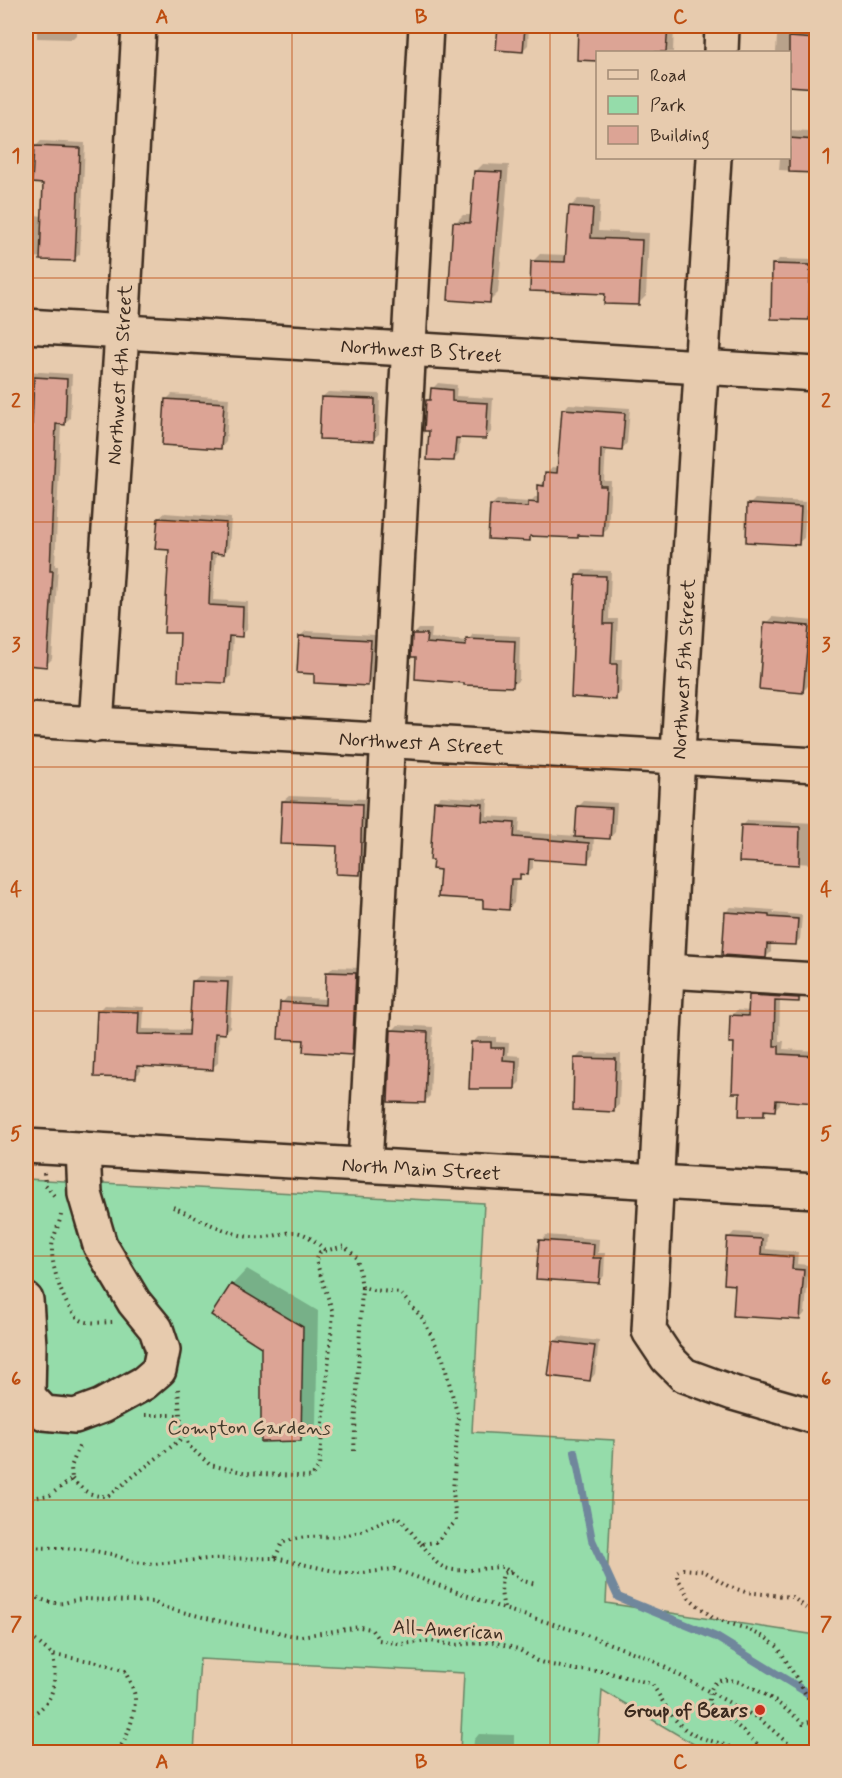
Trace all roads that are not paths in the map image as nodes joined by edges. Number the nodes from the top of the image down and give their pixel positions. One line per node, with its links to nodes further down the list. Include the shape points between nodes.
1 (139, 26): 7 (street, Northwest 4th Street)
2 (426, 26): 8 (street)
3 (722, 26): 4 (street)
4 (721, 51)
5 (714, 159): 9 (street, Northwest 5th Street)
6 (26, 326): 7 (street, Northwest B Street)
7 (122, 333): 8 (street, Northwest B Street); 12 (street, Northwest 4th Street)
8 (409, 350): 9 (street, Northwest B Street); 13 (street)
9 (702, 368): 10 (street, Northwest B Street); 14 (street, Northwest 5th Street)
10 (816, 374)
11 (26, 720): 12 (street, Northwest A Street)
12 (96, 725): 13 (street, Northwest A Street)
13 (388, 741): 14 (street, Northwest A Street); 20 (street)
14 (678, 757): 15 (street, Northwest A Street); 16 (street, Northwest 5th Street)
15 (816, 765)
16 (668, 971): 17 (street); 21 (street, Northwest 5th Street)
17 (816, 980)
18 (82, 1149): 19 (street, North Main Street); 20 (street, North Main Street); 24 (street, via 85,1194 100,1245 134,1302 156,1329 163,1350 159,1370 144,1383 75,1416 44,1413 28,1395)
19 (34, 1159)
20 (365, 1165): 21 (street, North Main Street)
21 (657, 1181): 22 (street, North Main Street); 25 (street, Northwest 5th Street, via 649,1331 667,1358 684,1375)
22 (816, 1191)
23 (26, 1300): 24 (street)
24 (27, 1379)
25 (816, 1417)

